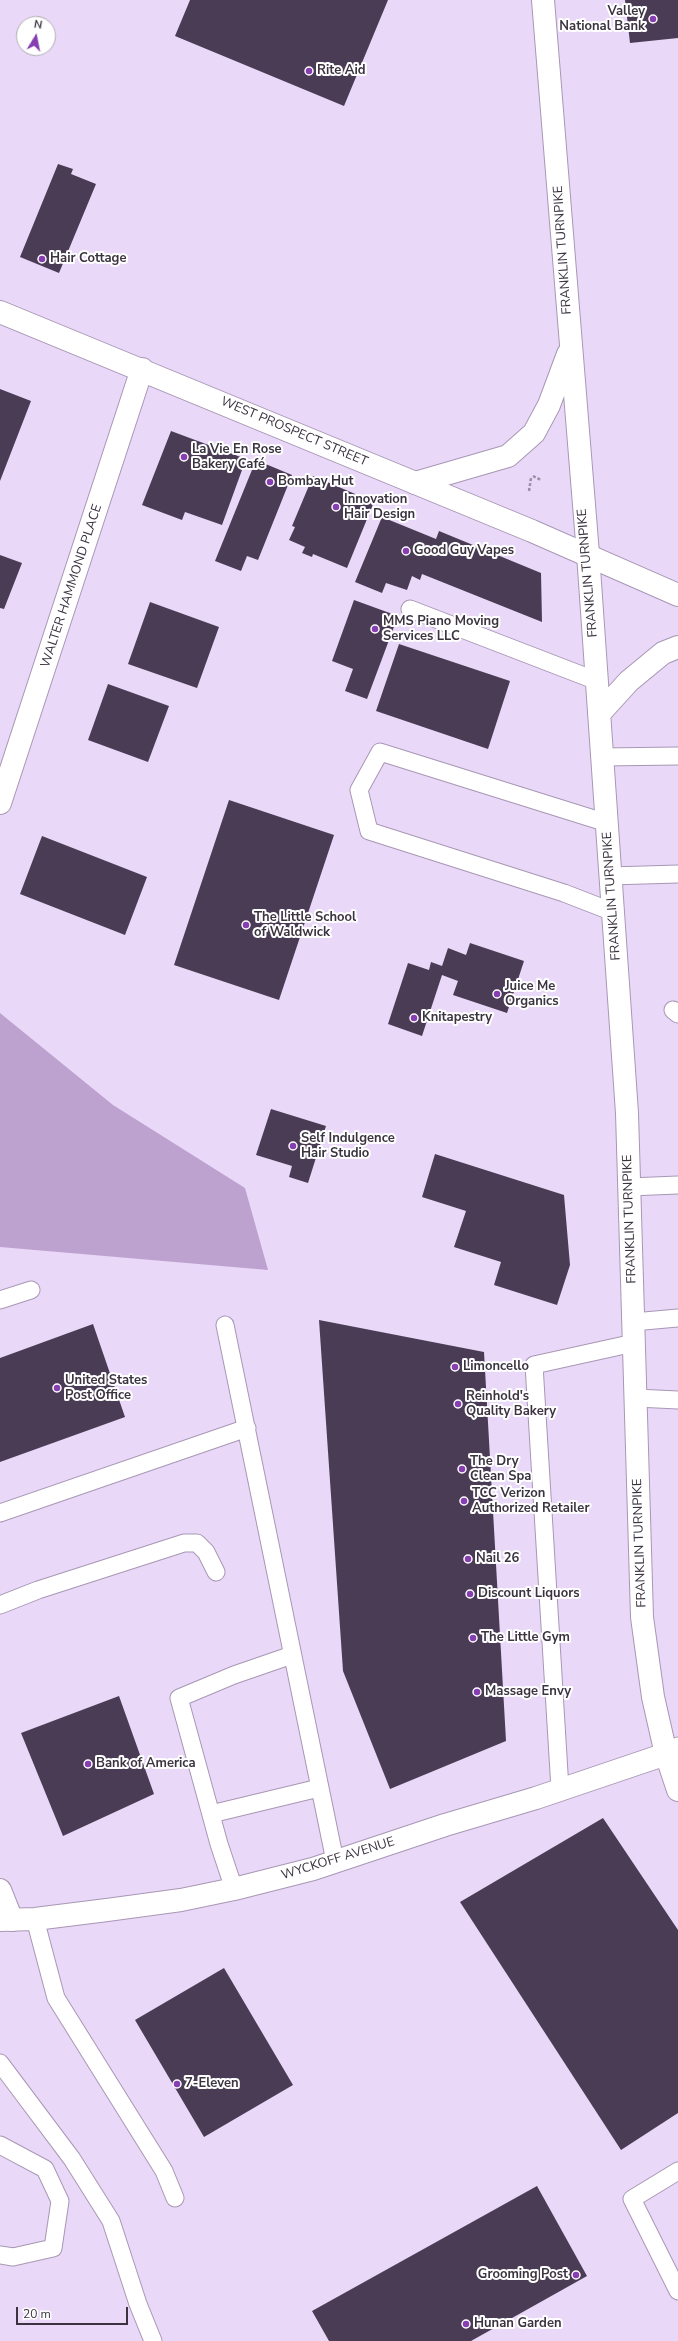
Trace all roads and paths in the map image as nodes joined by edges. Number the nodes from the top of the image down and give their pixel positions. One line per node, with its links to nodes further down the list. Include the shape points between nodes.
1 (543, 0): 3 (main road, FRANKLIN TURNPIKE)
2 (0, 312): 4 (main road, WEST PROSPECT STREET)
3 (571, 347): 6 (main road, via 549,405 534,433 508,456); 8 (main road, FRANKLIN TURNPIKE)
4 (142, 369): 6 (main road, WEST PROSPECT STREET); 16 (main road, WALTER HAMMOND PLACE)
5 (532, 475): 7 (path)
6 (415, 483): 8 (main road, WEST PROSPECT STREET)
7 (529, 491)
8 (588, 554): 9 (main road, WEST PROSPECT STREET); 12 (main road, FRANKLIN TURNPIKE)
9 (678, 595)
10 (410, 609): 12 (lane)
11 (678, 647): 13 (main road, via 663,653 629,681)
12 (597, 680): 13 (main road, FRANKLIN TURNPIKE)
13 (599, 714): 15 (main road, FRANKLIN TURNPIKE)
14 (678, 756): 15 (lane)
15 (602, 757): 17 (main road, FRANKLIN TURNPIKE)
16 (0, 803)
17 (607, 823): 19 (main road, FRANKLIN TURNPIKE); 20 (lane, via 380,752 359,790 369,831 564,893)
18 (678, 874): 19 (lane)
19 (610, 876): 20 (main road, FRANKLIN TURNPIKE)
20 (613, 912): 22 (main road, FRANKLIN TURNPIKE)
21 (678, 1185): 22 (lane)
22 (630, 1187): 27 (main road, FRANKLIN TURNPIKE)
23 (30, 1290): 24 (lane)
24 (0, 1300)
25 (678, 1318): 27 (lane)
26 (226, 1326): 30 (lane)
27 (634, 1333): 28 (main road, FRANKLIN TURNPIKE); 37 (lane, via 534,1365)
28 (636, 1398): 29 (lane); 35 (main road, FRANKLIN TURNPIKE, via 642,1617 653,1697)
29 (678, 1400)
30 (247, 1428): 31 (lane); 34 (lane)
31 (0, 1514)
32 (216, 1572): 33 (lane, via 206,1552 197,1543 184,1543 38,1590)
33 (0, 1606)
34 (292, 1655): 36 (lane); 39 (lane, via 179,1698)
35 (672, 1750): 37 (main road, WYCKOFF AVENUE); 38 (main road, FRANKLIN TURNPIKE)
36 (319, 1788): 39 (lane); 40 (lane)
37 (560, 1789): 40 (main road, WYCKOFF AVENUE)
38 (678, 1790)
39 (211, 1814): 41 (lane)
40 (335, 1861): 41 (main road, WYCKOFF AVENUE)
41 (234, 1889): 43 (main road, WYCKOFF AVENUE, via 181,1900)
42 (0, 1890): 44 (main road)
43 (35, 1919): 44 (main road, WYCKOFF AVENUE); 48 (lane, via 56,1998 164,2171)
44 (6, 1920)
45 (0, 2062): 51 (lane, via 72,2159 111,2221)
46 (0, 2145): 49 (lane, via 45,2169 60,2202 53,2248 13,2257)
47 (678, 2171): 50 (lane, via 632,2199)
48 (175, 2198)
49 (0, 2255)
50 (678, 2291)
51 (153, 2341)

